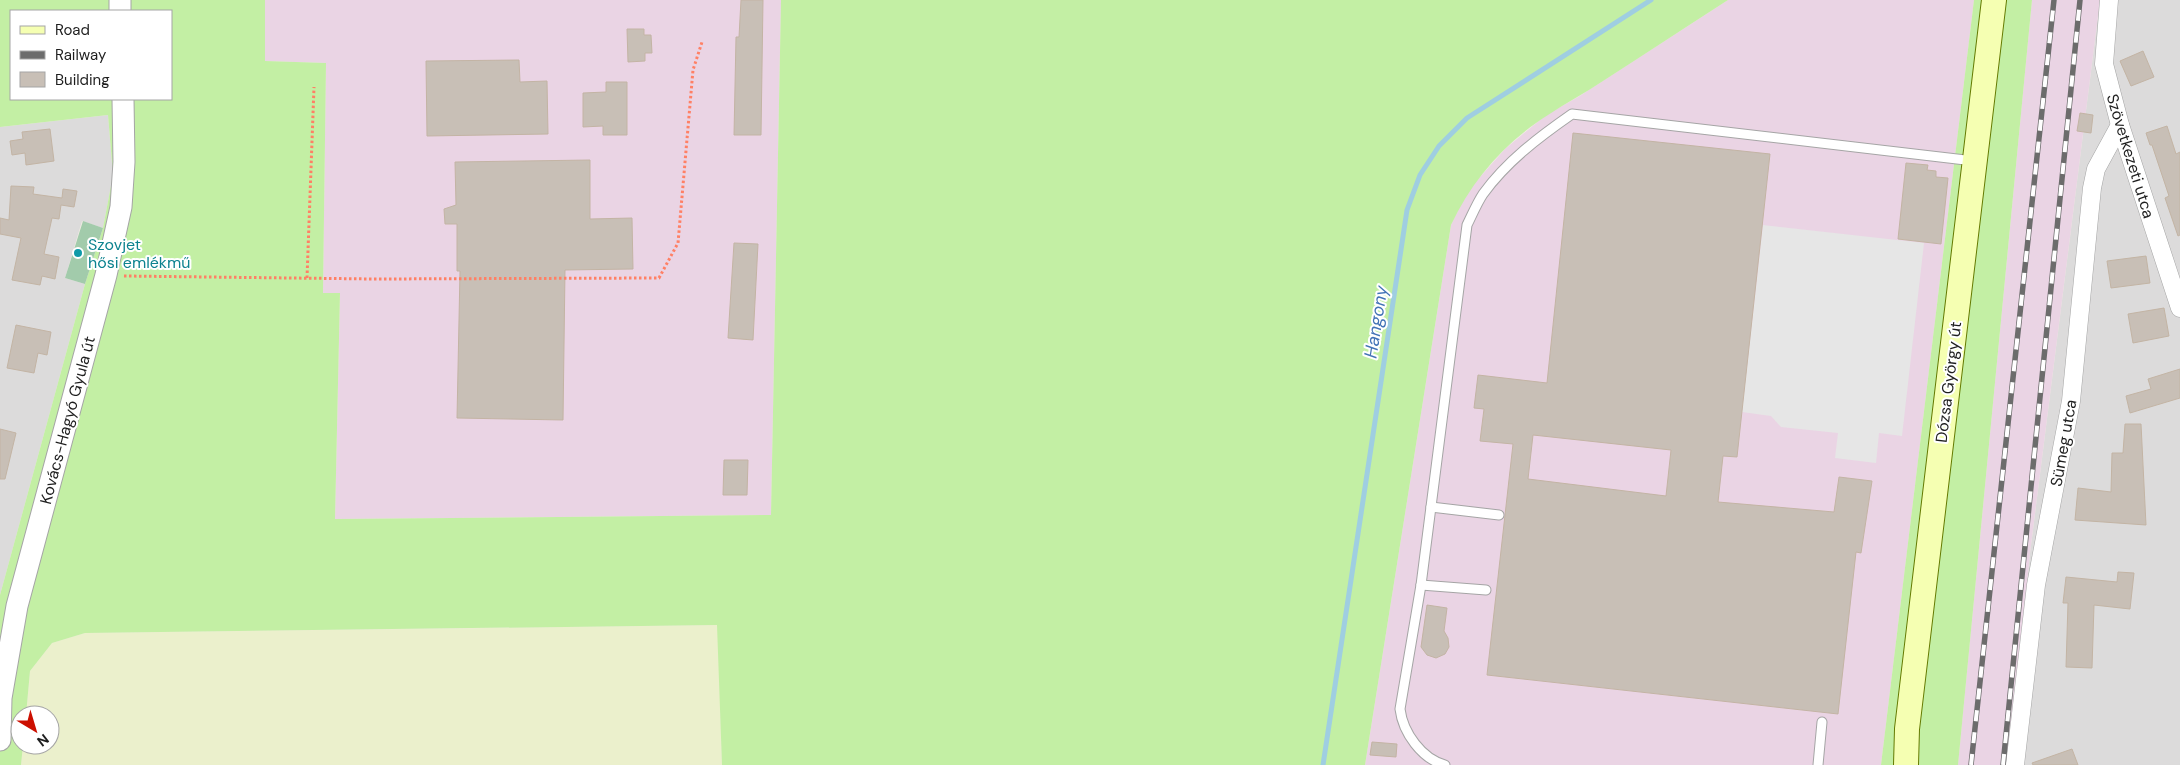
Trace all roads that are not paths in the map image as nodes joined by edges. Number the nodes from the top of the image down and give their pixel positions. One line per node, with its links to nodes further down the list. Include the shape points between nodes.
1 (1994, 0): 5 (main road, Dózsa György út)
2 (2109, 0): 4 (street, Szövetkezeti utca, via 2104,64)
3 (123, 100): 12 (street, Kovács-Hagyó Gyula út, via 121,207 106,275 17,606 1,698)
4 (2120, 125): 6 (street, Szövetkezeti utca); 16 (street, Sümeg utca, via 2096,169 2092,188 2071,401 2036,585)
5 (1974, 161): 7 (lane, via 1572,114 1511,162 1483,195 1467,225); 15 (main road, Dózsa György út, via 1907,729)
6 (2180, 308)
7 (1431, 507): 8 (lane); 9 (lane)
8 (1499, 515)
9 (1421, 585): 10 (lane); 13 (lane, via 1401,719 1416,744 1431,759)
10 (1486, 590)
11 (1822, 722): 14 (lane)
12 (0, 740)
13 (1445, 765)
14 (1818, 765)
15 (1906, 765)
16 (2015, 765)

